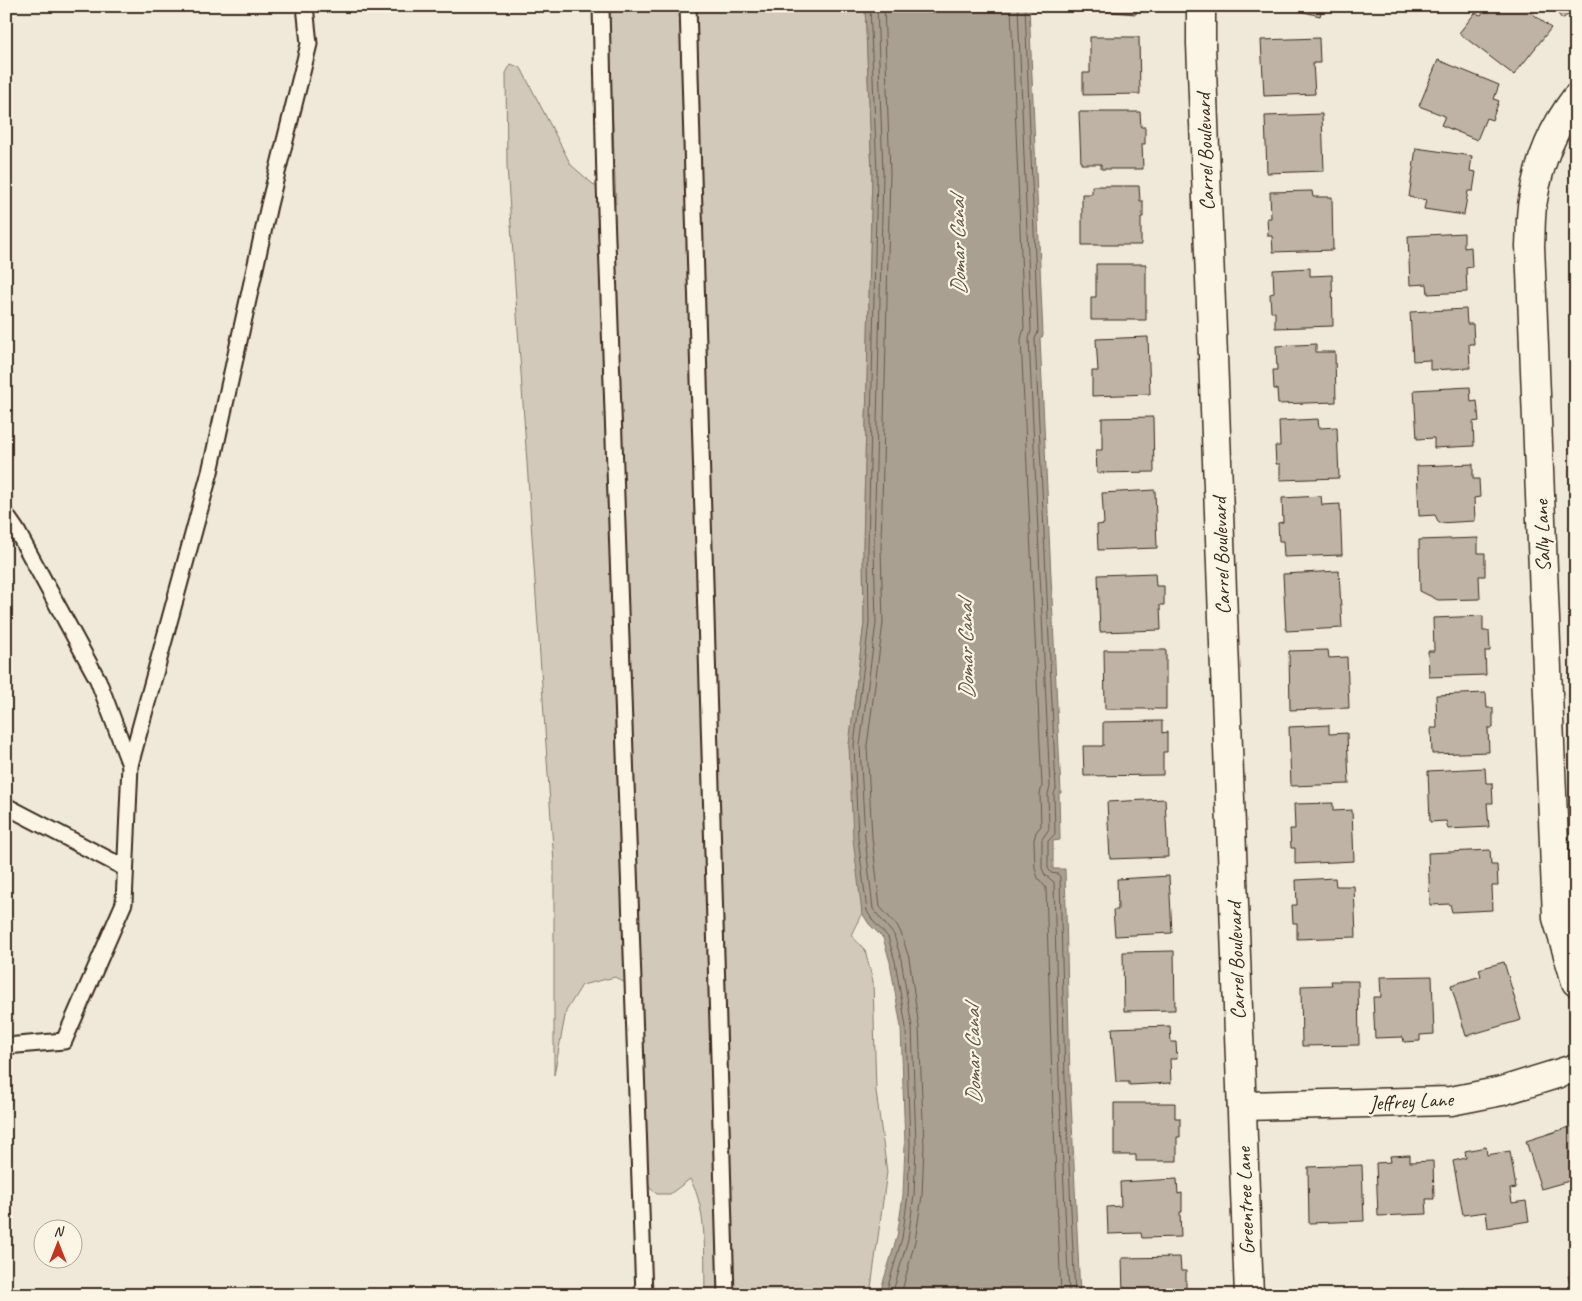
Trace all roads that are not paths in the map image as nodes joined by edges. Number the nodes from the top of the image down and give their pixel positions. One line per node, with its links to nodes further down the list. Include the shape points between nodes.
1 (305, 6): 7 (lane, via 309,44 269,205 210,472)
2 (600, 6): 14 (lane)
3 (688, 6): 15 (lane)
4 (1201, 6): 13 (street, Carrel Boulevard)
5 (1576, 98): 10 (street, Sally Lane, via 1547,144 1533,200 1530,246 1557,918)
6 (6, 515): 7 (lane, via 98,680)
7 (130, 765): 9 (lane)
8 (6, 806): 9 (lane)
9 (126, 868): 11 (lane, via 124,903 64,1041)
10 (1576, 982)
11 (6, 1046)
12 (1576, 1068): 13 (street, Jeffrey Lane, via 1502,1091 1451,1101)
13 (1242, 1106): 16 (street, Greentree Lane)
14 (644, 1295)
15 (726, 1295)
16 (1249, 1295)

